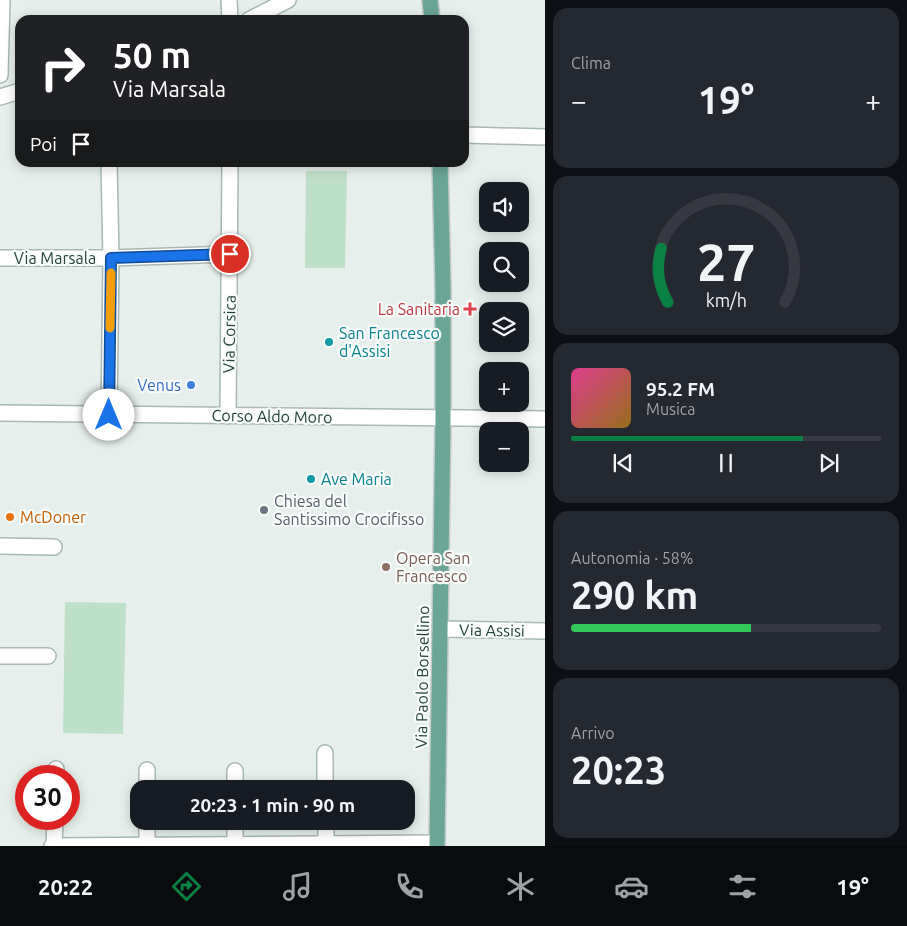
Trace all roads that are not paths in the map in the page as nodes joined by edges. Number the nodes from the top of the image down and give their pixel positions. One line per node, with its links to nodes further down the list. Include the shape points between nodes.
1 (2, 0): 8 (street)
2 (229, 0): 5 (street)
3 (288, 0): 6 (street)
4 (430, 0): 7 (main road)
5 (230, 15)
6 (259, 15)
7 (432, 15)
8 (0, 75)
9 (15, 92): 10 (street)
10 (0, 97)
11 (469, 135): 12 (street)
12 (544, 137)
13 (109, 167): 18 (street)
14 (230, 167): 16 (street, Via Corsica)
15 (440, 167): 22 (main road, Via Paolo Borsellino)
16 (230, 254): 18 (street, Via Marsala); 21 (street, Via Corsica)
17 (0, 258): 18 (street, Via Marsala)
18 (111, 258): 20 (street)
19 (0, 414): 20 (street, Corso Aldo Moro)
20 (109, 415): 21 (street, Corso Aldo Moro)
21 (228, 416): 22 (street, Corso Aldo Moro)
22 (443, 418): 23 (street, Corso Aldo Moro); 26 (main road, Via Paolo Borsellino)
23 (544, 419)
24 (0, 546): 25 (street)
25 (54, 547)
26 (440, 629): 27 (street, Via Assisi); 42 (main road, Via Paolo Borsellino)
27 (544, 631)
28 (0, 656): 29 (street)
29 (48, 656)
30 (325, 753): 35 (street)
31 (147, 770): 33 (street)
32 (235, 770): 34 (street)
33 (147, 780)
34 (235, 780)
35 (325, 780)
36 (54, 830): 43 (street)
37 (147, 830): 44 (street)
38 (235, 830): 40 (street)
39 (326, 830): 41 (street)
40 (235, 845): 41 (street); 44 (street)
41 (326, 845): 42 (street)
42 (437, 845)
43 (53, 846): 44 (street)
44 (147, 846)

